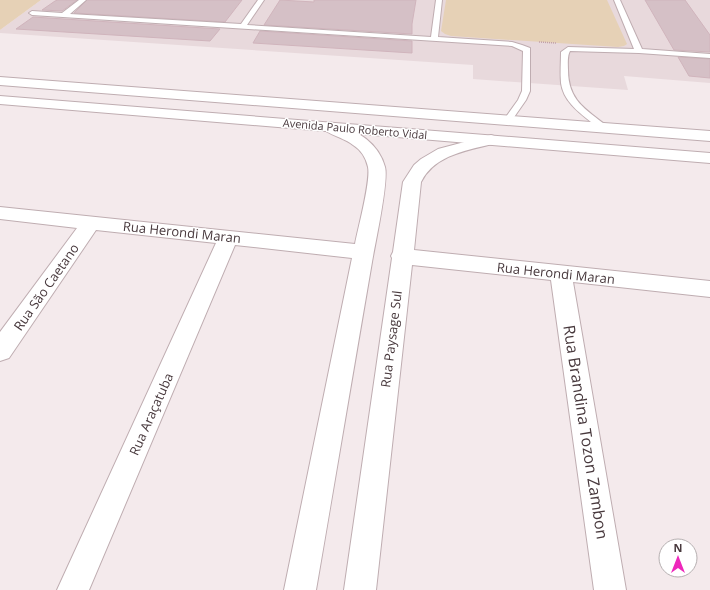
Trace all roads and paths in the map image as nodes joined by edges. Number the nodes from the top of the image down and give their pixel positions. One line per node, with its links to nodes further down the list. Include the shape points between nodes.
1 (83, 0): 6 (lane)
2 (261, 0): 7 (lane)
3 (439, 0): 8 (lane)
4 (617, 0): 11 (lane)
5 (32, 13): 6 (lane)
6 (64, 15): 7 (lane)
7 (243, 26): 8 (lane)
8 (434, 38): 16 (lane, via 512,44 527,50 526,91)
9 (538, 42): 10 (path)
10 (561, 43)
11 (639, 51): 12 (lane); 17 (lane, via 579,48 568,49 565,52 565,85 572,102)
12 (710, 56)
13 (0, 81): 15 (street, Avenida Paulo Roberto Vidal)
14 (0, 100): 15 (street, Avenida Paulo Roberto Vidal)
15 (334, 117): 16 (street, Avenida Paulo Roberto Vidal); 19 (street, Avenida Paulo Roberto Vidal); 24 (street, via 369,150 377,169)
16 (507, 121): 17 (street, Avenida Paulo Roberto Vidal)
17 (604, 128): 18 (street, Avenida Paulo Roberto Vidal)
18 (710, 136)
19 (491, 140): 20 (street, Avenida Paulo Roberto Vidal); 25 (street, Rua Paysage Sul, via 440,154 421,168 412,182)
20 (710, 158)
21 (0, 213): 22 (street, Rua Herondi Maran)
22 (91, 223): 23 (street, Rua Herondi Maran); 28 (street, Rua São Caetano)
23 (229, 237): 24 (street, Rua Herondi Maran); 29 (street, Rua Araçatuba)
24 (364, 252): 30 (street)
25 (402, 256): 26 (street, Rua Herondi Maran); 31 (street, Rua Paysage Sul)
26 (562, 273): 27 (street, Rua Herondi Maran); 32 (street, Rua Brandina Tozon Zambon)
27 (710, 289)
28 (0, 351)
29 (74, 590)
30 (300, 590)
31 (360, 590)
32 (610, 590)

